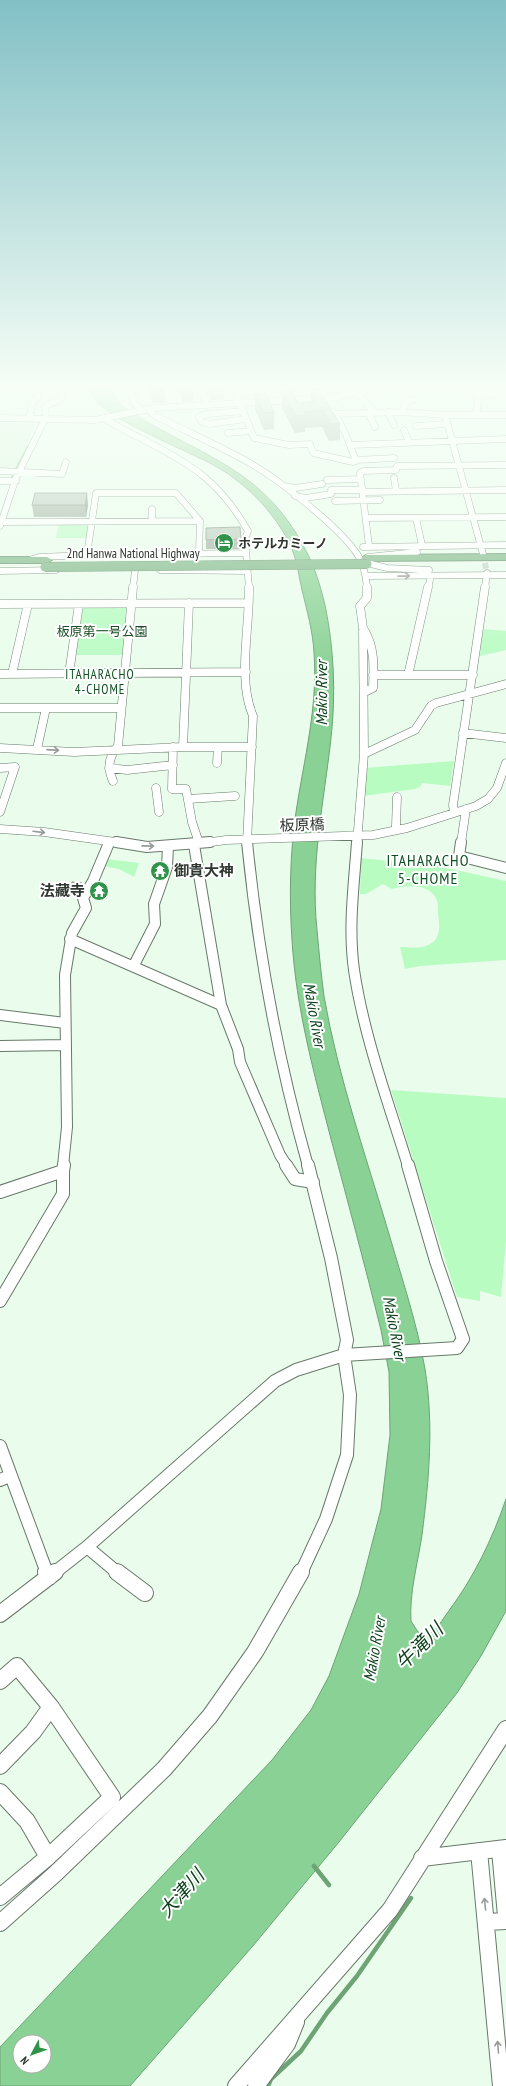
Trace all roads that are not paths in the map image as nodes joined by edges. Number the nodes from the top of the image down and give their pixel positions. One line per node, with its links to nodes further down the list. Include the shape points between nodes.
1 (15, 483): 31 (street)
2 (214, 483): 39 (street, via 237,510 248,531)
3 (320, 483): 8 (street)
4 (362, 483): 10 (street)
5 (395, 483): 11 (street)
6 (464, 483): 9 (street)
7 (282, 485): 8 (street, via 295,488); 14 (street)
8 (312, 486): 15 (street)
9 (466, 490): 11 (street); 12 (street); 23 (street)
10 (363, 491): 11 (street); 15 (street, via 331,492); 16 (street)
11 (396, 491)
12 (504, 492)
13 (146, 493): 19 (street); 28 (street, via 176,493); 29 (street, via 96,493)
14 (295, 496): 15 (street); 35 (street)
15 (319, 496): 20 (street)
16 (364, 500): 17 (street); 18 (street); 25 (street)
17 (380, 500)
18 (335, 501)
19 (145, 503)
20 (325, 505)
21 (152, 510): 27 (street)
22 (118, 513): 30 (street)
23 (473, 517): 24 (street); 26 (street); 36 (street)
24 (506, 517)
25 (366, 518): 26 (street); 34 (street)
26 (416, 518): 32 (street)
27 (152, 521): 28 (street); 30 (street)
28 (200, 521): 38 (street)
29 (92, 522): 30 (street); 31 (street); 40 (street)
30 (117, 522)
31 (0, 524)
32 (422, 545): 34 (street); 36 (street)
33 (506, 545): 36 (street)
34 (369, 546): 35 (street)
35 (353, 547): 54 (street)
36 (482, 549): 37 (street); 44 (street, via 386,554)
37 (506, 549)
38 (199, 553): 39 (street); 40 (street)
39 (245, 553): 50 (street)
40 (87, 555): 43 (street, via 40,557)
41 (506, 557): 44 (highway, 2nd Hanwa National Highway)
42 (0, 560): 43 (highway, 2nd Hanwa National Highway)
43 (29, 560): 45 (highway, 2nd Hanwa National Highway)
44 (368, 561): 45 (highway, 2nd Hanwa National Highway, bridge); 46 (highway, 2nd Hanwa National Highway); 52 (street, via 387,568)
45 (46, 563): 47 (highway, 2nd Hanwa National Highway)
46 (506, 563)
47 (0, 567)
48 (135, 570): 49 (street); 50 (street); 56 (street)
49 (0, 571)
50 (246, 571): 58 (street)
51 (506, 572): 52 (street)
52 (487, 574): 53 (street); 55 (street); 69 (street)
53 (506, 575)
54 (366, 576): 55 (street, one-way to 55); 62 (street, via 367,598 360,606)
55 (431, 576): 71 (street)
56 (131, 603): 57 (street); 61 (street); 64 (street)
57 (189, 603): 58 (street); 65 (street)
58 (248, 603): 63 (street)
59 (0, 604): 60 (street)
60 (28, 604): 61 (street); 67 (street)
61 (79, 604): 68 (street)
62 (363, 628): 70 (street, via 370,637); 73 (street)
63 (246, 672): 65 (street); 80 (street, via 247,702 253,716)
64 (124, 673): 65 (street); 68 (street); 77 (street)
65 (186, 673): 82 (street)
66 (0, 674): 67 (street)
67 (12, 674): 68 (street)
68 (69, 674)
69 (473, 674): 71 (street); 74 (street)
70 (374, 675): 71 (street); 73 (street, via 372,688)
71 (410, 675)
72 (506, 684): 74 (street)
73 (365, 692): 87 (street)
74 (470, 693): 78 (street); 87 (street, via 436,703 431,706 415,730)
75 (0, 708): 76 (street)
76 (46, 708): 77 (street); 85 (street)
77 (121, 708): 86 (street, via 118,746)
78 (463, 733): 79 (street); 101 (street)
79 (506, 738)
80 (252, 746): 83 (street); 105 (street)
81 (173, 747): 82 (street); 86 (street); 90 (street)
82 (184, 747): 83 (street)
83 (218, 747): 88 (street)
84 (0, 748): 85 (street)
85 (37, 749): 86 (street, one-way to 86, via 74,752)
86 (115, 749): 92 (street)
87 (364, 754): 104 (street)
88 (217, 763)
89 (506, 763): 98 (street, 板原橋, via 497,788 488,798)
90 (173, 765): 92 (street, via 127,770); 94 (street)
91 (0, 768): 99 (street, via 15,767 2,799)
92 (109, 768): 93 (street)
93 (113, 781)
94 (172, 787): 96 (street, via 186,789); 100 (street, via 153,788)
95 (235, 796): 96 (street)
96 (188, 799): 107 (street)
97 (400, 800): 103 (street, via 396,826)
98 (466, 809): 101 (street, 板原橋); 109 (street, via 459,856)
99 (0, 812)
100 (159, 812)
101 (454, 813): 103 (street, 板原橋)
102 (0, 829): 106 (street, 板原橋, one-way to 106, via 44,832)
103 (398, 830): 104 (street, 板原橋)
104 (358, 836): 105 (street, 板原橋); 121 (street, via 351,925 354,969 364,1022 436,1261 462,1335 461,1344 456,1348)
105 (247, 840): 107 (street, 板原橋); 118 (street, via 266,992 291,1105)
106 (109, 843): 108 (street, 板原橋, one-way to 108, via 147,847); 110 (street, via 83,898 86,908)
107 (197, 844): 108 (street, 板原橋); 112 (street, via 202,900)
108 (168, 846): 111 (street, via 167,866 154,904 155,924)
109 (506, 868)
110 (70, 939): 111 (street, via 101,954); 114 (street, via 65,975)
111 (134, 965): 112 (street)
112 (221, 1005): 118 (street, via 238,1049 240,1062 280,1155 295,1179)
113 (1, 1018): 114 (street)
114 (65, 1022): 115 (street)
115 (66, 1045): 116 (street); 117 (street, via 67,1127)
116 (0, 1046)
117 (64, 1171): 119 (street); 120 (street, via 63,1194)
118 (313, 1182): 121 (street)
119 (0, 1192)
120 (0, 1301)
121 (349, 1354): 124 (street, via 296,1370 275,1381); 141 (street, via 347,1455 326,1519 298,1579 256,1652 210,1716 164,1769)
122 (0, 1446): 123 (street)
123 (5, 1478): 125 (street)
124 (87, 1546): 125 (street); 126 (street)
125 (48, 1577): 127 (street)
126 (145, 1593)
127 (0, 1614)
128 (0, 1681): 129 (street, via 17,1666)
129 (51, 1707): 131 (street, via 33,1732); 135 (street, via 112,1797)
130 (506, 1729): 136 (street)
131 (0, 1766)
132 (0, 1792): 135 (street, via 27,1821)
133 (503, 1849): 134 (street); 138 (street)
134 (480, 1851): 136 (street); 140 (street, one-way to 134)
135 (48, 1856): 137 (street)
136 (422, 1858): 142 (street, via 390,1910)
137 (0, 1897)
138 (506, 1916)
139 (506, 1921): 140 (street)
140 (487, 1922): 145 (street, one-way to 140)
141 (0, 1923)
142 (298, 2015): 143 (street); 144 (street, via 287,2044)
143 (236, 2086)
144 (256, 2086)
145 (501, 2086)

